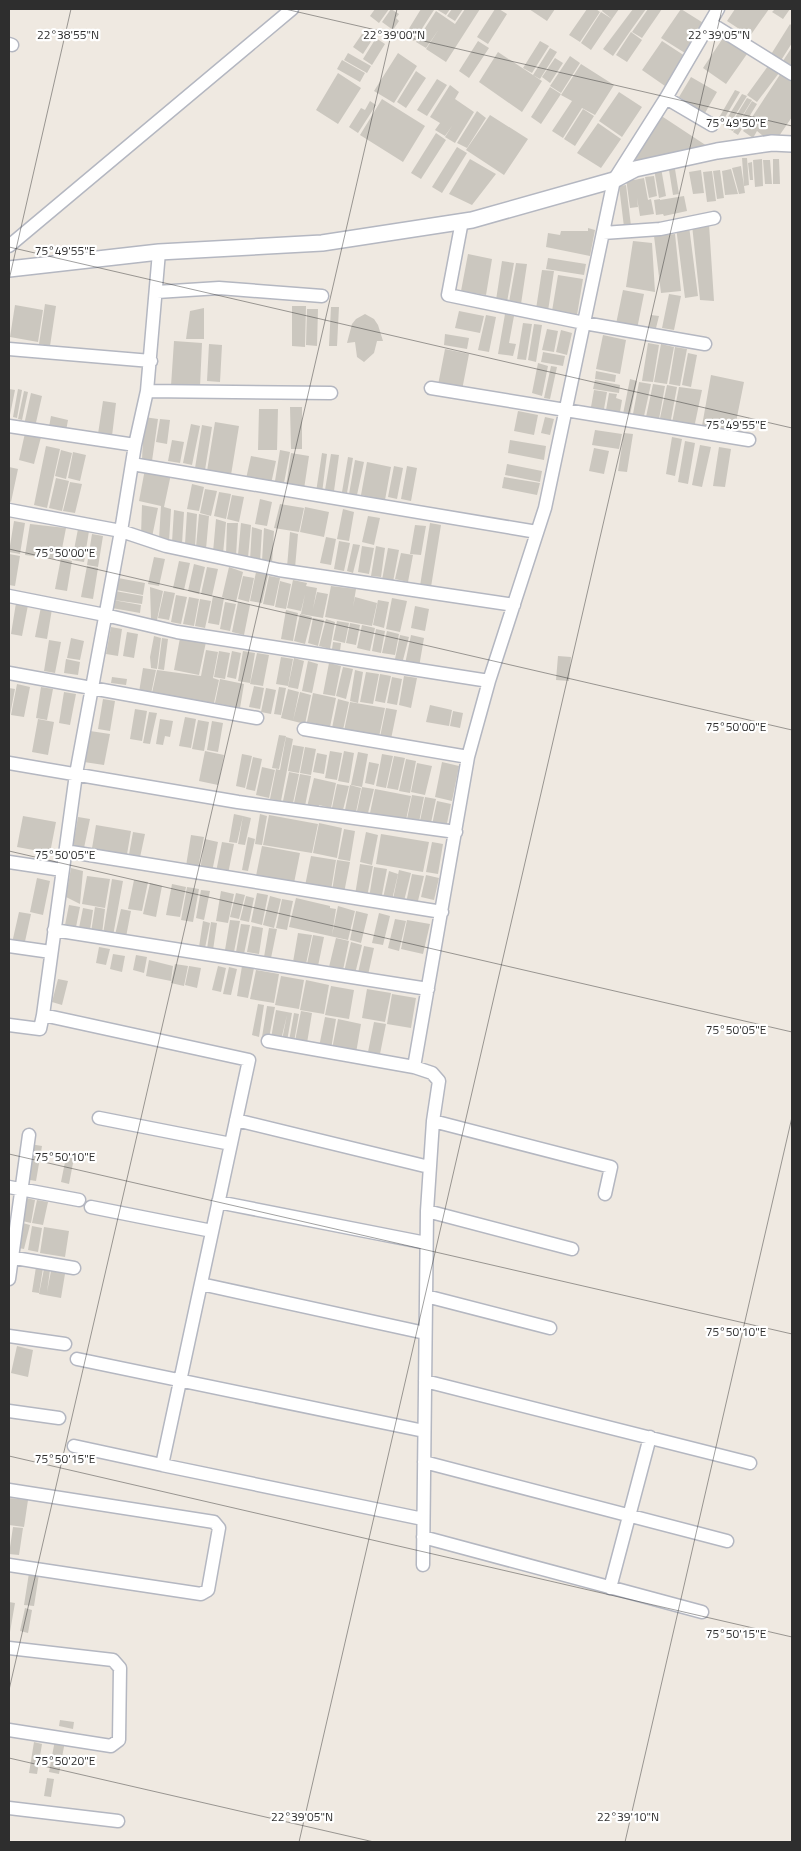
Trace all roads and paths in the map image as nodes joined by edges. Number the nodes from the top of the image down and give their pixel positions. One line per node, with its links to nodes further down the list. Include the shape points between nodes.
1 (292, 9): 12 (street)
2 (718, 9): 3 (street)
3 (710, 22): 4 (street); 5 (street)
4 (792, 74)
5 (666, 98): 6 (street); 8 (street)
6 (712, 124)
7 (792, 144): 8 (street, via 772,143 716,152 635,169)
8 (614, 180): 10 (street); 11 (street)
9 (714, 218): 11 (street, via 660,229)
10 (462, 221): 13 (street, via 322,243); 17 (street, via 448,295)
11 (603, 233): 17 (street)
12 (9, 246)
13 (159, 252): 14 (street); 15 (street)
14 (9, 270)
15 (157, 292): 16 (street, via 219,288); 20 (street)
16 (322, 296)
17 (584, 323): 18 (street); 24 (street)
18 (705, 344)
19 (9, 348): 20 (street)
20 (151, 361): 22 (street)
21 (431, 388): 24 (street)
22 (147, 391): 23 (street); 27 (street)
23 (331, 393)
24 (564, 410): 26 (street); 31 (street, via 545,508)
25 (9, 426): 27 (street)
26 (749, 440)
27 (136, 445): 28 (street)
28 (132, 464): 30 (street); 31 (street)
29 (9, 510): 30 (street)
30 (121, 531): 33 (street, via 166,546 279,570); 34 (street)
31 (537, 532): 33 (street)
32 (9, 596): 34 (street)
33 (514, 605): 36 (street)
34 (105, 615): 36 (street, via 177,632); 37 (street)
35 (9, 674): 37 (street)
36 (489, 681): 40 (street)
37 (91, 688): 38 (street); 42 (street)
38 (257, 718)
39 (304, 728): 40 (street)
40 (468, 757): 43 (street)
41 (9, 763): 42 (street)
42 (76, 774): 43 (street, via 238,802); 44 (street)
43 (456, 832): 47 (street)
44 (66, 851): 46 (street); 47 (street)
45 (9, 862): 46 (street)
46 (62, 870): 48 (street)
47 (442, 912): 51 (street)
48 (54, 930): 50 (street); 51 (street)
49 (9, 946): 50 (street)
50 (51, 952): 52 (street)
51 (428, 989): 55 (street)
52 (43, 1015): 53 (street, via 40,1029); 57 (street, via 249,1060)
53 (9, 1025)
54 (268, 1041): 55 (street)
55 (414, 1067): 58 (street, via 432,1073 439,1081)
56 (99, 1118): 60 (street)
57 (236, 1120): 60 (street); 61 (street)
58 (433, 1121): 61 (street); 63 (street, via 611,1167)
59 (29, 1134): 62 (street)
60 (231, 1144): 65 (street)
61 (429, 1167): 67 (street)
62 (15, 1188): 64 (street); 71 (street)
63 (605, 1194)
64 (79, 1200)
65 (218, 1202): 68 (street); 69 (street)
66 (91, 1206): 68 (street)
67 (426, 1211): 69 (street); 70 (street)
68 (212, 1231): 74 (street)
69 (426, 1243): 75 (street)
70 (572, 1249)
71 (10, 1257): 72 (street); 73 (street)
72 (74, 1268)
73 (9, 1279)
74 (201, 1284): 77 (street); 81 (street)
75 (426, 1296): 76 (street); 77 (street)
76 (550, 1328)
77 (425, 1333): 82 (street)
78 (9, 1336): 79 (street)
79 (65, 1344)
80 (77, 1359): 81 (street)
81 (180, 1380): 85 (street); 90 (street)
82 (425, 1381): 85 (street); 86 (street)
83 (9, 1411): 84 (street)
84 (59, 1418)
85 (424, 1431): 88 (street)
86 (650, 1438): 89 (street); 92 (street)
87 (74, 1446): 90 (street)
88 (424, 1462): 92 (street); 93 (street)
89 (750, 1463)
90 (162, 1464): 93 (street)
91 (9, 1490): 96 (street, via 214,1522 219,1528 208,1590 201,1594)
92 (629, 1515): 95 (street); 98 (street)
93 (423, 1518): 94 (street)
94 (423, 1537): 97 (street); 98 (street)
95 (727, 1541)
96 (9, 1565)
97 (423, 1566)
98 (610, 1588): 99 (street)
99 (702, 1612)
100 (9, 1648): 101 (street, via 113,1660 120,1668 119,1740 111,1746)
101 (9, 1730)
102 (9, 1808): 103 (street)
103 (118, 1821)

